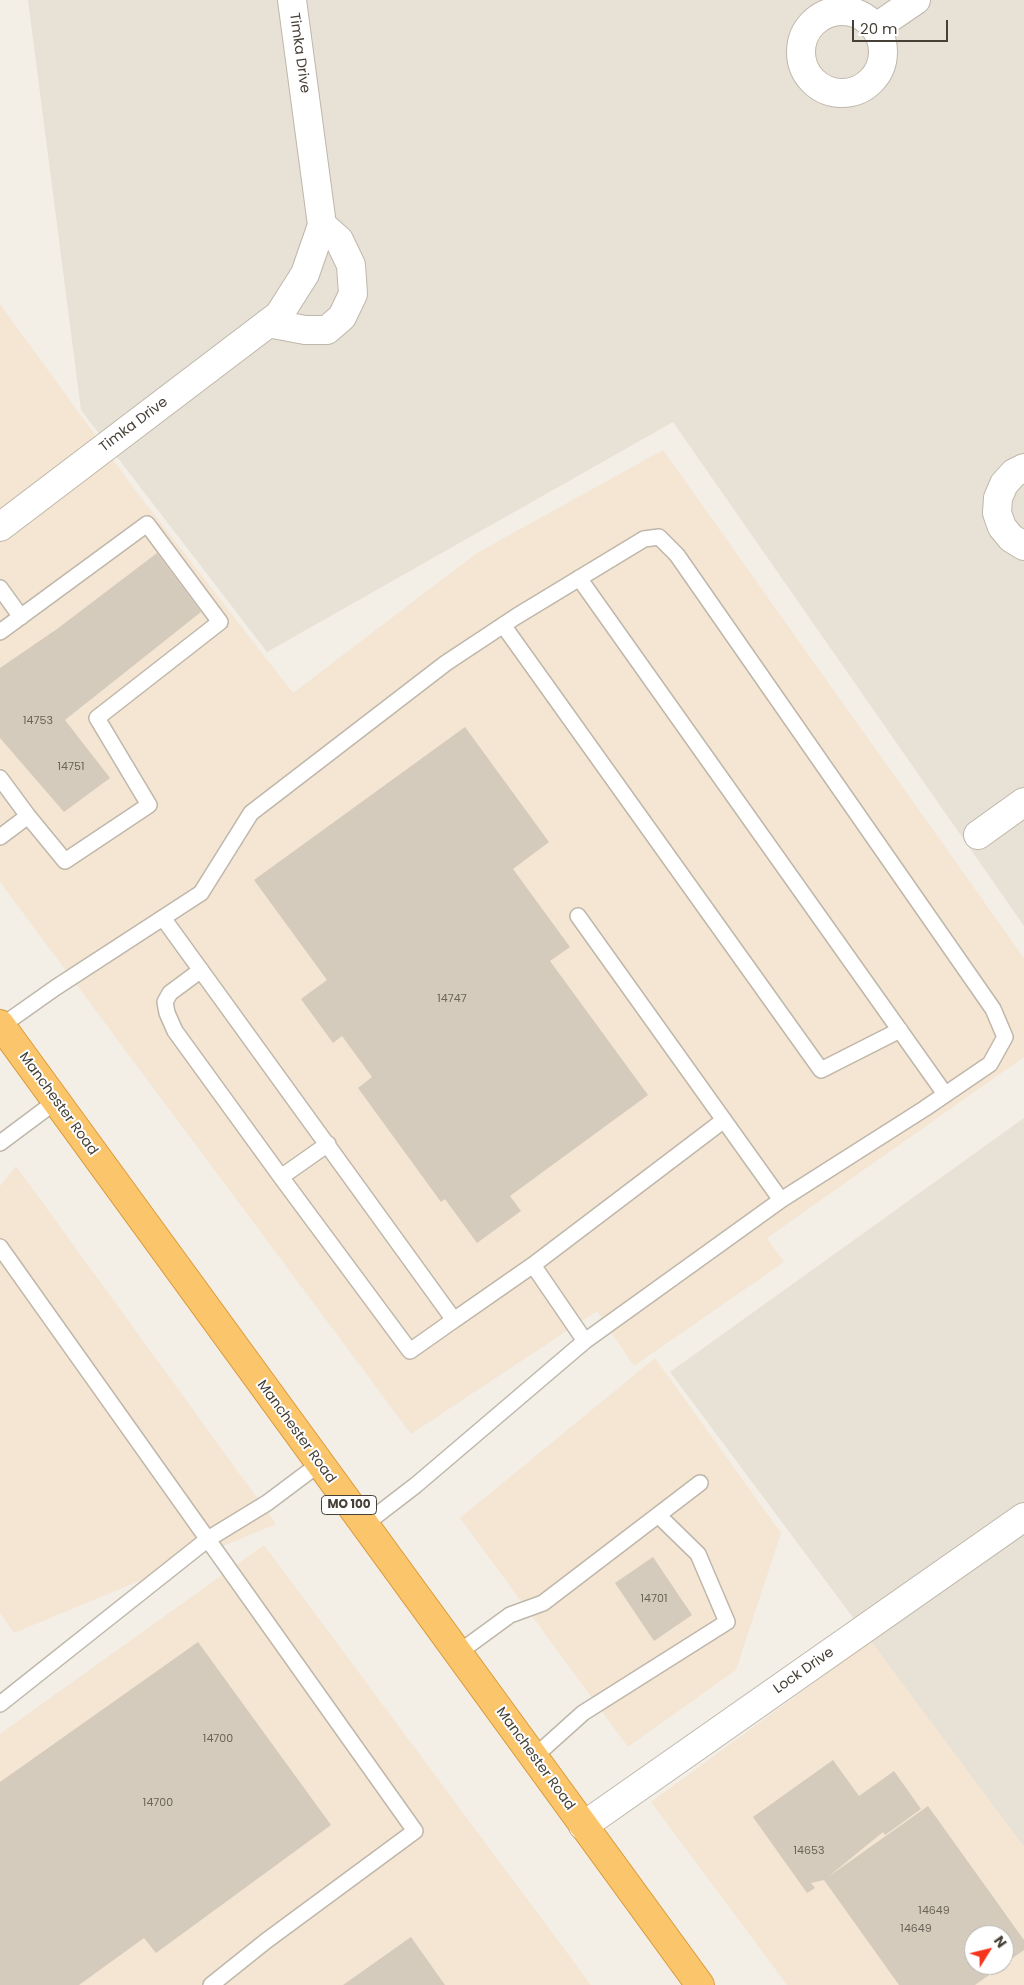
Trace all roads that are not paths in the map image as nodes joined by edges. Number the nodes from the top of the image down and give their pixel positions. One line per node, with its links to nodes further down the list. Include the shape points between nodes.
1 (292, 0): 4 (street, Timka Drive)
2 (916, 0): 3 (street)
3 (876, 28)
4 (322, 224): 5 (street, Timka Drive, via 305,274 279,315); 5 (street, via 339,240 351,265 353,294 342,317 327,330 304,330)
5 (268, 323): 7 (street, Timka Drive)
6 (1024, 468): 8 (street, via 1004,484 998,498 997,513 1006,532)
7 (0, 527)
8 (1024, 546)
9 (579, 578): 12 (lane); 23 (lane); 24 (lane, via 644,539 659,537 677,554 993,1009 1005,1037 990,1064)
10 (0, 588): 11 (lane)
11 (21, 617): 13 (lane); 16 (lane, via 147,524 220,622 97,718 149,805 65,861)
12 (503, 625): 20 (lane, via 446,663 251,813 201,893); 23 (lane, via 821,1070)
13 (0, 632)
14 (0, 778): 16 (lane)
15 (1024, 802): 17 (street)
16 (28, 816): 18 (lane)
17 (978, 835)
18 (0, 837)
19 (578, 916): 26 (lane)
20 (163, 918): 21 (lane); 22 (lane)
21 (201, 970): 28 (lane); 29 (lane, via 170,993 165,1002 167,1013 175,1031)
22 (0, 1025): 25 (highway, Manchester Road / MO 100)
23 (900, 1030): 24 (lane)
24 (945, 1094): 30 (lane)
25 (55, 1102): 27 (lane); 35 (highway, Manchester Road / MO 100)
26 (724, 1120): 30 (lane); 32 (lane)
27 (0, 1143)
28 (328, 1144): 29 (lane); 33 (lane)
29 (281, 1177): 33 (lane, via 410,1351)
30 (781, 1200): 34 (lane)
31 (0, 1247): 40 (lane)
32 (533, 1265): 33 (lane); 34 (lane)
33 (454, 1320)
34 (585, 1341): 39 (lane, via 416,1485)
35 (319, 1464): 39 (highway, Manchester Road / MO 100); 40 (lane, via 267,1503)
36 (700, 1483): 37 (lane)
37 (658, 1515): 41 (lane, via 543,1603 510,1615); 43 (lane, via 698,1554 727,1622 583,1713)
38 (1024, 1517): 44 (street, Lock Drive)
39 (364, 1525): 41 (highway, Manchester Road / MO 100)
40 (208, 1539): 42 (lane); 45 (lane, via 415,1831)
41 (458, 1653): 43 (highway, Manchester Road / MO 100)
42 (0, 1704)
43 (534, 1757): 44 (highway, Manchester Road / MO 100)
44 (584, 1826): 46 (highway, Manchester Road / MO 100)
45 (210, 1985)
46 (700, 1985)

